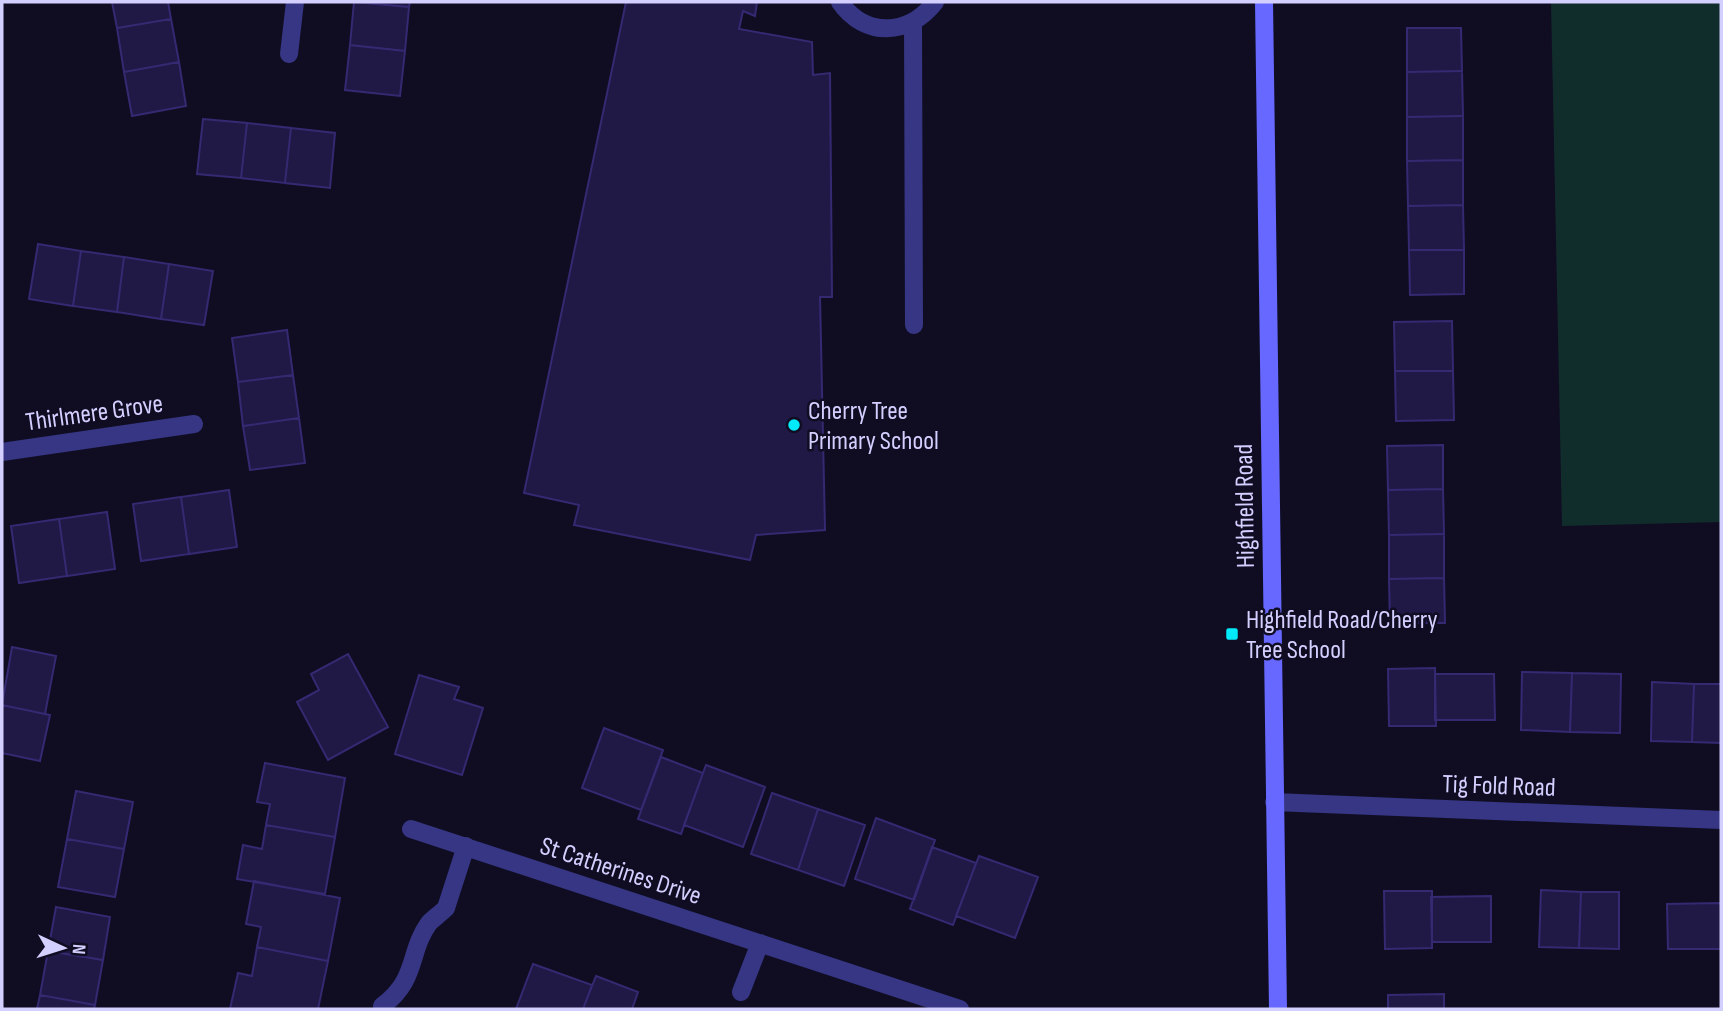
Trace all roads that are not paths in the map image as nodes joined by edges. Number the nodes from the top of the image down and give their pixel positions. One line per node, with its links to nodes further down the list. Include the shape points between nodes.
1 (295, 2): 6 (street)
2 (840, 2): 5 (street, via 861,23 878,29)
3 (935, 2): 5 (street)
4 (1264, 2): 10 (street, Highfield Road)
5 (913, 23): 7 (street)
6 (289, 54)
7 (914, 326)
8 (194, 425): 9 (street, Thirlmere Grove)
9 (2, 452)
10 (1274, 802): 11 (street, Tig Fold Road); 18 (street, Highfield Road)
11 (1721, 820)
12 (411, 829): 13 (street, St Catherines Drive)
13 (466, 846): 14 (street, St Catherines Drive); 16 (street, via 446,908 429,924 406,982)
14 (760, 943): 15 (street); 17 (street, St Catherines Drive)
15 (741, 992)
16 (383, 1006)
17 (960, 1009)
18 (1278, 1009)

